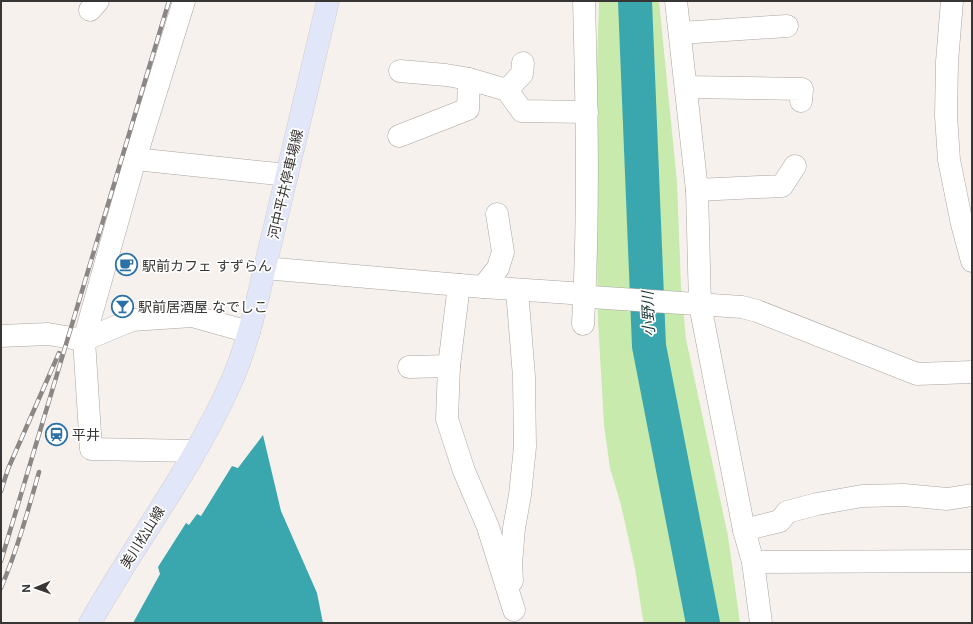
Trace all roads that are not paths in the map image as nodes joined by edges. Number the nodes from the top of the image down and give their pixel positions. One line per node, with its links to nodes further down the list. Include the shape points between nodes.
1 (184, 1): 16 (street)
2 (328, 1): 18 (main road, 河中平井停車場線)
3 (584, 1): 14 (street)
4 (676, 1): 7 (street)
5 (952, 1): 21 (street, via 946,116 949,160)
6 (786, 26): 7 (street)
7 (680, 33): 11 (street)
8 (523, 63): 12 (street, via 522,74)
9 (400, 71): 10 (street)
10 (469, 79): 12 (street); 15 (street, via 468,109)
11 (686, 87): 13 (street, via 802,89); 19 (street)
12 (507, 90): 14 (street, via 522,111)
13 (801, 101)
14 (587, 112): 26 (street)
15 (400, 136)
16 (135, 159): 18 (street); 31 (street)
17 (795, 166): 19 (street, via 782,186)
18 (287, 175): 22 (main road, 河中平井停車場線)
19 (697, 190): 27 (street)
20 (497, 214): 24 (street, via 503,252 498,268)
21 (971, 252)
22 (264, 268): 23 (street); 29 (main road, 河中平井停車場線)
23 (459, 285): 24 (street); 32 (street)
24 (483, 287): 25 (street)
25 (517, 290): 26 (street, via 571,292); 40 (street, via 524,377 525,447 510,564)
26 (587, 297): 27 (street); 28 (street)
27 (696, 304): 34 (street, via 742,306 917,374); 37 (street)
28 (583, 324)
29 (250, 332): 31 (street, via 192,316 132,320); 35 (main road, 河中平井停車場線, via 218,410)
30 (1, 336): 31 (street, via 48,334)
31 (84, 340): 35 (street, via 91,449)
32 (449, 366): 33 (street); 40 (street, via 447,419 464,471 488,527)
33 (409, 367)
34 (972, 372)
35 (195, 451): 41 (main road, 美川松山線)
36 (972, 495): 37 (street, via 947,500 904,495 862,496 787,512 780,521)
37 (744, 530): 39 (street)
38 (972, 561): 39 (street)
39 (753, 562): 42 (street)
40 (516, 616)
41 (90, 623)
42 (760, 623)

